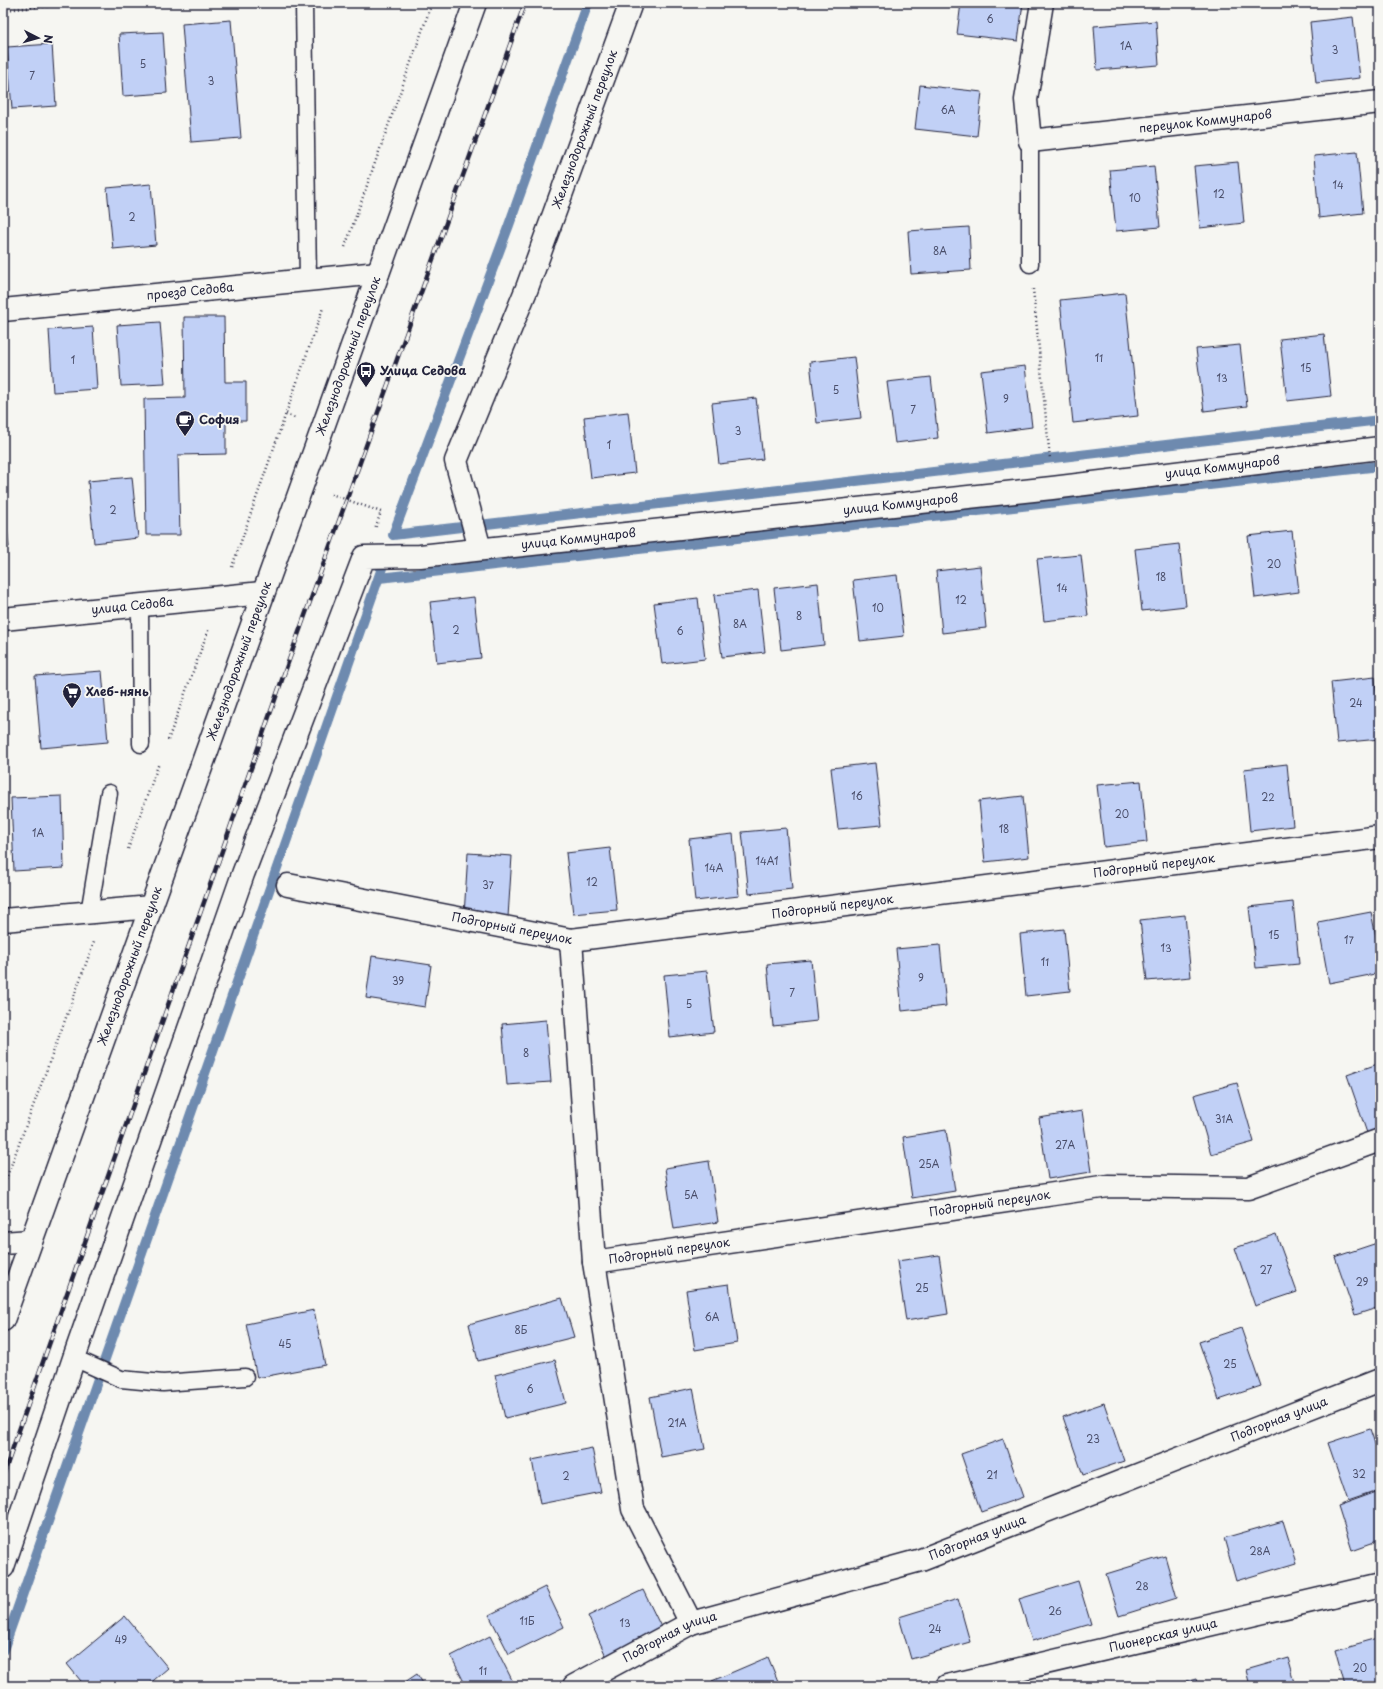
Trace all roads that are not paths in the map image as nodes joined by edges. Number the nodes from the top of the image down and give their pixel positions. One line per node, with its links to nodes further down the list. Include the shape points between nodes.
1 (304, 3): 9 (lane)
2 (475, 3): 8 (street, Железнодорожный переулок)
3 (631, 3): 12 (street, Железнодорожный переулок, via 527,288 456,461)
4 (1042, 3): 6 (street, via 1026,100)
5 (1380, 102): 6 (street, переулок Коммунаров)
6 (1030, 141): 7 (lane)
7 (1030, 264)
8 (378, 273): 9 (street, проезд Седова); 13 (street, Железнодорожный переулок)
9 (308, 280): 10 (street, проезд Седова)
10 (3, 310)
11 (1380, 448): 12 (street, улица Коммунаров, via 1052,488)
12 (480, 549): 29 (street, улица Коммунаров, via 420,556 364,557 243,874)
13 (262, 593): 14 (street, улица Седова); 20 (street, Железнодорожный переулок)
14 (140, 605): 15 (street, улица Седова); 16 (lane)
15 (3, 619)
16 (141, 744)
17 (109, 793): 21 (lane)
18 (1380, 837): 23 (street, Подгорный переулок)
19 (288, 885): 23 (street, Подгорный переулок)
20 (151, 907): 21 (street); 25 (street, Железнодорожный переулок)
21 (89, 913): 22 (street)
22 (3, 920)
23 (571, 940): 27 (street)
24 (1380, 1140): 27 (street, Подгорный переулок, via 1248,1188 1108,1186)
25 (30, 1241): 26 (street); 28 (street, Железнодорожный переулок)
26 (3, 1243)
27 (594, 1262): 34 (street, via 633,1510)
28 (3, 1320)
29 (74, 1358): 30 (lane, via 121,1379 163,1383); 32 (street)
30 (245, 1377)
31 (1380, 1380): 34 (street, Подгорная улица, via 921,1560)
32 (3, 1567)
33 (1380, 1585): 36 (street, Пионерская улица)
34 (691, 1623): 35 (street, Подгорная улица)
35 (574, 1686)
36 (947, 1686)

